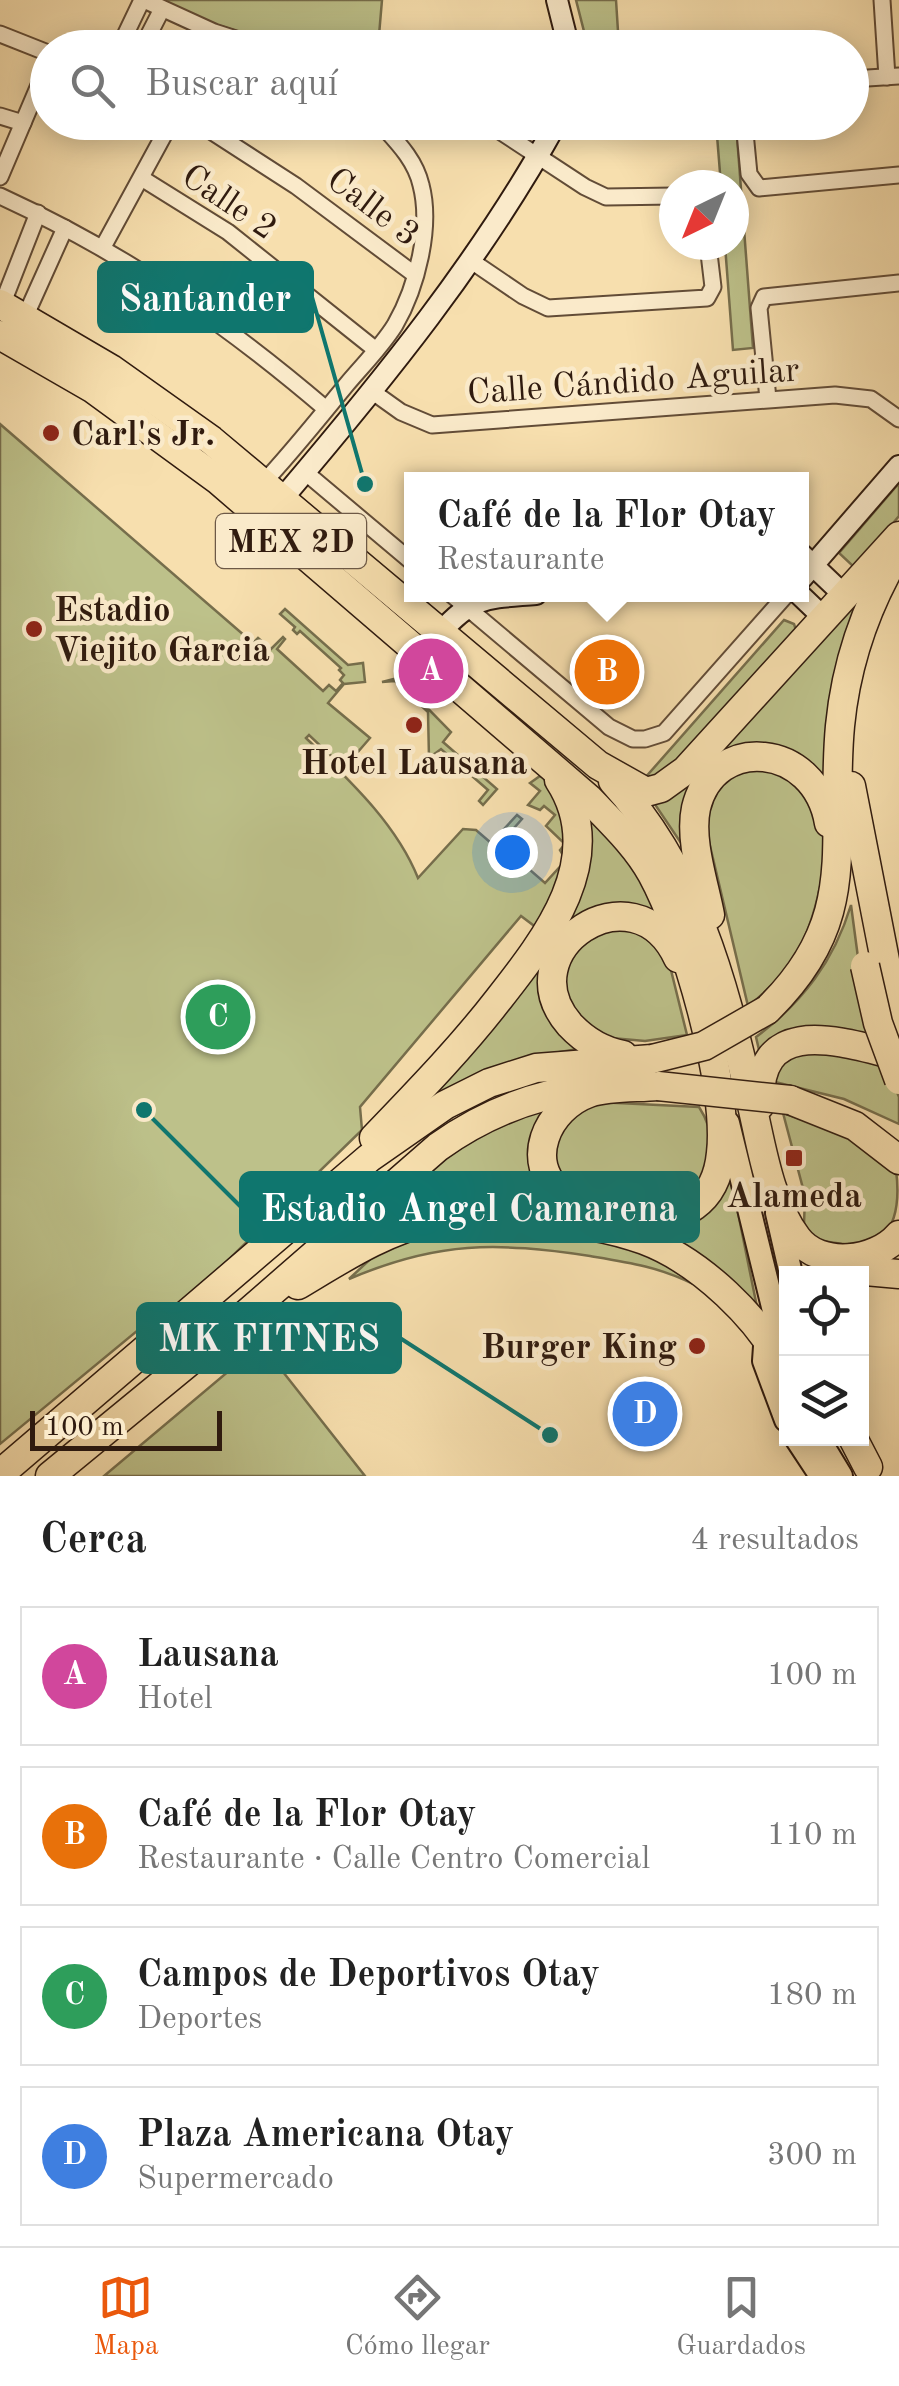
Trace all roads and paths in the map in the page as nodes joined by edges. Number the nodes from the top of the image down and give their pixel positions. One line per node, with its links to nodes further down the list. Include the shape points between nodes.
1 (143, 0): 4 (street); 5 (street)
2 (557, 0): 8 (street)
3 (882, 0): 11 (street)
4 (162, 9): 6 (street); 7 (street)
5 (128, 30)
6 (151, 30)
7 (209, 30)
8 (564, 30)
9 (0, 34): 10 (street)
10 (30, 46)
11 (893, 76)
12 (30, 106): 14 (street)
13 (0, 116): 14 (street)
14 (23, 123): 23 (street)
15 (163, 140): 24 (street)
16 (225, 140): 32 (street, Calle 3)
17 (395, 140): 32 (street, via 421,183 425,214)
18 (514, 140): 21 (street)
19 (547, 140): 21 (street)
20 (746, 140): 22 (street, via 749,174 759,188)
21 (538, 156): 26 (street, via 606,196); 30 (street)
22 (899, 176)
23 (0, 177)
24 (143, 179): 29 (street); 35 (street, Calle 2, via 228,232)
25 (0, 196): 27 (street)
26 (659, 196)
27 (38, 213): 28 (street); 34 (street)
28 (65, 228): 29 (street); 34 (street)
29 (103, 247): 38 (street, via 204,311)
30 (470, 260): 31 (street, via 548,308 706,298); 36 (street)
31 (709, 260)
32 (414, 274): 35 (street, via 394,326)
33 (899, 283): 37 (street, via 764,297 759,308)
34 (6, 324): 42 (highway, MEX 2D, via 142,389); 61 (highway, MEX 2D, via 218,480)
35 (376, 350): 38 (street)
36 (374, 392): 37 (street, Calle Cándido Aguilar, via 432,424); 41 (street)
37 (768, 399): 39 (street, Calle Cándido Aguilar, via 856,396)
38 (326, 409): 42 (street)
39 (899, 419)
40 (899, 466): 46 (street)
41 (305, 472): 42 (street); 45 (street)
42 (272, 491): 49 (highway, MEX 2D)
43 (899, 536): 50 (highway)
44 (899, 550): 58 (highway, via 862,622)
45 (404, 555)
46 (809, 563)
47 (809, 568): 50 (street)
48 (899, 581): 58 (highway)
49 (404, 589)
50 (844, 594): 56 (highway)
51 (422, 602): 57 (highway, MEX 2D)
52 (457, 602): 57 (street)
53 (459, 602): 54 (street, via 609,727 645,739 672,726)
54 (780, 602)
55 (807, 602): 56 (street)
56 (823, 617): 60 (highway, via 674,780 646,792)
57 (441, 632): 60 (highway, MEX 2D)
58 (852, 663): 59 (highway)
59 (839, 741): 62 (highway); 66 (highway)
60 (598, 765): 64 (highway, MEX 2D, via 674,863)
61 (550, 766): 65 (highway, via 614,825 650,870 681,938); 76 (highway, MEX 2D, via 578,832 574,876 554,924 466,1041)
62 (838, 797): 63 (highway); 70 (highway, bridge, via 878,1023)
63 (837, 882): 64 (highway, via 827,810 806,774 779,759 751,756 708,782 695,824); 68 (highway, bridge, via 813,954 766,1010)
64 (725, 990): 73 (highway, MEX 2D)
65 (703, 1025): 68 (highway, via 674,948 652,926 623,915 581,928 567,942 555,963 558,1008 581,1036); 69 (highway)
66 (899, 1032)
67 (899, 1056): 73 (highway, via 818,1039 778,1050 762,1072)
68 (655, 1073): 69 (highway, via 588,1094 557,1115 542,1151 558,1191 581,1205 621,1213 661,1217 691,1209 710,1188 720,1161); 71 (highway, bridge); 76 (highway, via 551,1066 489,1083 406,1130); 82 (highway, via 556,1092 475,1123 393,1184)
69 (716, 1076): 79 (main road)
70 (899, 1080)
71 (790, 1100): 72 (highway, via 840,1108); 74 (highway, via 855,1126)
72 (899, 1138)
73 (762, 1146): 75 (highway, MEX 2D)
74 (899, 1160)
75 (769, 1176): 77 (highway, MEX 2D, via 796,1237 814,1252 860,1257); 78 (main road)
76 (291, 1222): 88 (highway, MEX 2D)
77 (899, 1234)
78 (788, 1266)
79 (764, 1269): 83 (main road); 83 (main road)
80 (869, 1270): 81 (highway)
81 (899, 1274)
82 (236, 1322): 83 (highway, via 384,1237 422,1223 464,1216 548,1220 626,1234 672,1254 733,1300); 89 (highway)
83 (775, 1357)
84 (801, 1446): 90 (main road)
85 (828, 1446): 87 (main road)
86 (853, 1446): 87 (highway)
87 (861, 1473)
88 (0, 1474)
89 (50, 1476)
90 (820, 1476)

